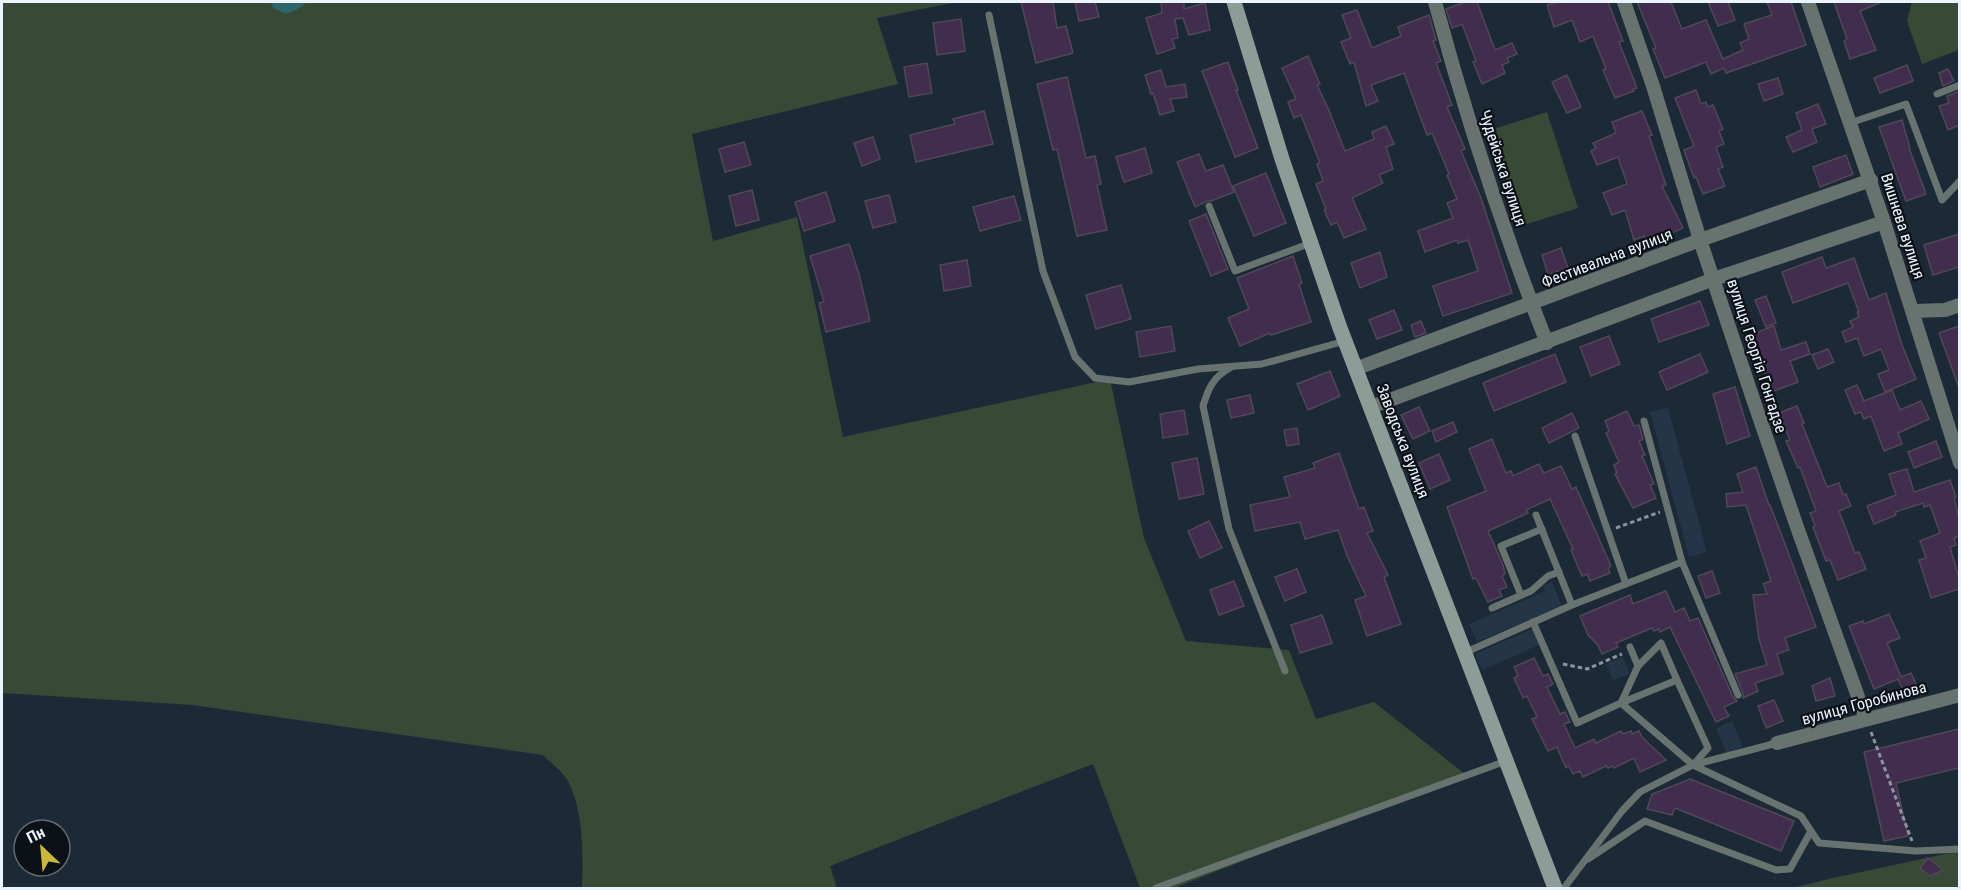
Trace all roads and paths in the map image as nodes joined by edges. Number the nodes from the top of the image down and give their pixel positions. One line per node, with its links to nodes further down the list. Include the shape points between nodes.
1 (1234, 2): 14 (main road, Заводська вулиця)
2 (1435, 2): 16 (street, Чудейська вулиця, via 1494,197)
3 (1624, 2): 13 (street, вулиця Георгія Гонгадзе)
4 (1808, 2): 8 (street, Вишнева вулиця)
5 (989, 15): 21 (lane, via 1043,271 1075,357 1095,378 1130,382)
6 (1959, 86): 7 (lane)
7 (1937, 94)
8 (1850, 123): 9 (street, Вишнева вулиця); 10 (lane, via 1906,104 1942,200)
9 (1870, 180): 12 (street, Вишнева вулиця); 13 (street, Фестивальна вулиця)
10 (1959, 181)
11 (1209, 206): 14 (lane, via 1235,271)
12 (1884, 222): 15 (street); 18 (street, Вишнева вулиця)
13 (1700, 240): 15 (street, вулиця Георгія Гонгадзе); 16 (street, Фестивальна вулиця)
14 (1311, 243): 19 (main road, Заводська вулиця)
15 (1714, 279): 20 (street); 47 (street, вулиця Георгія Гонгадзе)
16 (1532, 304): 20 (street, Чудейська вулиця); 22 (street, Фестивальна вулиця)
17 (1959, 306): 18 (street)
18 (1913, 311): 26 (street, Вишнева вулиця)
19 (1345, 341): 21 (lane, via 1262,364); 22 (main road, Заводська вулиця)
20 (1547, 343): 23 (street)
21 (1239, 365): 42 (lane, via 1219,374 1208,387 1203,406 1229,529)
22 (1355, 369): 23 (main road, Заводська вулиця)
23 (1371, 407): 39 (main road, Заводська вулиця)
24 (1644, 421): 27 (lane)
25 (1575, 436): 30 (lane)
26 (1959, 464)
27 (1668, 509): 30 (path); 31 (lane)
28 (1536, 515): 29 (lane)
29 (1542, 528): 32 (lane); 34 (lane, via 1501,546)
30 (1608, 531): 33 (lane)
31 (1682, 562): 33 (lane); 44 (lane)
32 (1559, 572): 34 (lane); 35 (lane)
33 (1626, 585): 35 (lane)
34 (1521, 595): 36 (lane)
35 (1572, 604): 37 (lane)
36 (1492, 608)
37 (1533, 622): 39 (lane); 40 (lane)
38 (1631, 649): 40 (path, via 1587,669); 41 (lane)
39 (1464, 653): 49 (main road, Заводська вулиця)
40 (1550, 661): 46 (lane, via 1577,723)
41 (1638, 666): 43 (lane, via 1661,643); 46 (lane)
42 (1285, 671)
43 (1677, 680): 46 (lane); 50 (lane, via 1708,748)
44 (1738, 695)
45 (1959, 695): 47 (street, вулиця Горобинова)
46 (1621, 703): 50 (lane)
47 (1866, 719): 48 (street, вулиця Горобинова); 53 (path)
48 (1777, 743): 50 (lane)
49 (1506, 761): 55 (lane); 56 (main road, Заводська вулиця)
50 (1693, 765): 51 (lane, via 1801,816); 54 (lane, via 1640,792)
51 (1811, 831): 53 (lane, via 1819,843); 54 (lane, via 1790,869 1776,870 1645,821)
52 (1959, 849): 53 (lane)
53 (1916, 851)
54 (1584, 862): 57 (lane)
55 (1156, 888)
56 (1555, 888)
57 (1564, 888)

